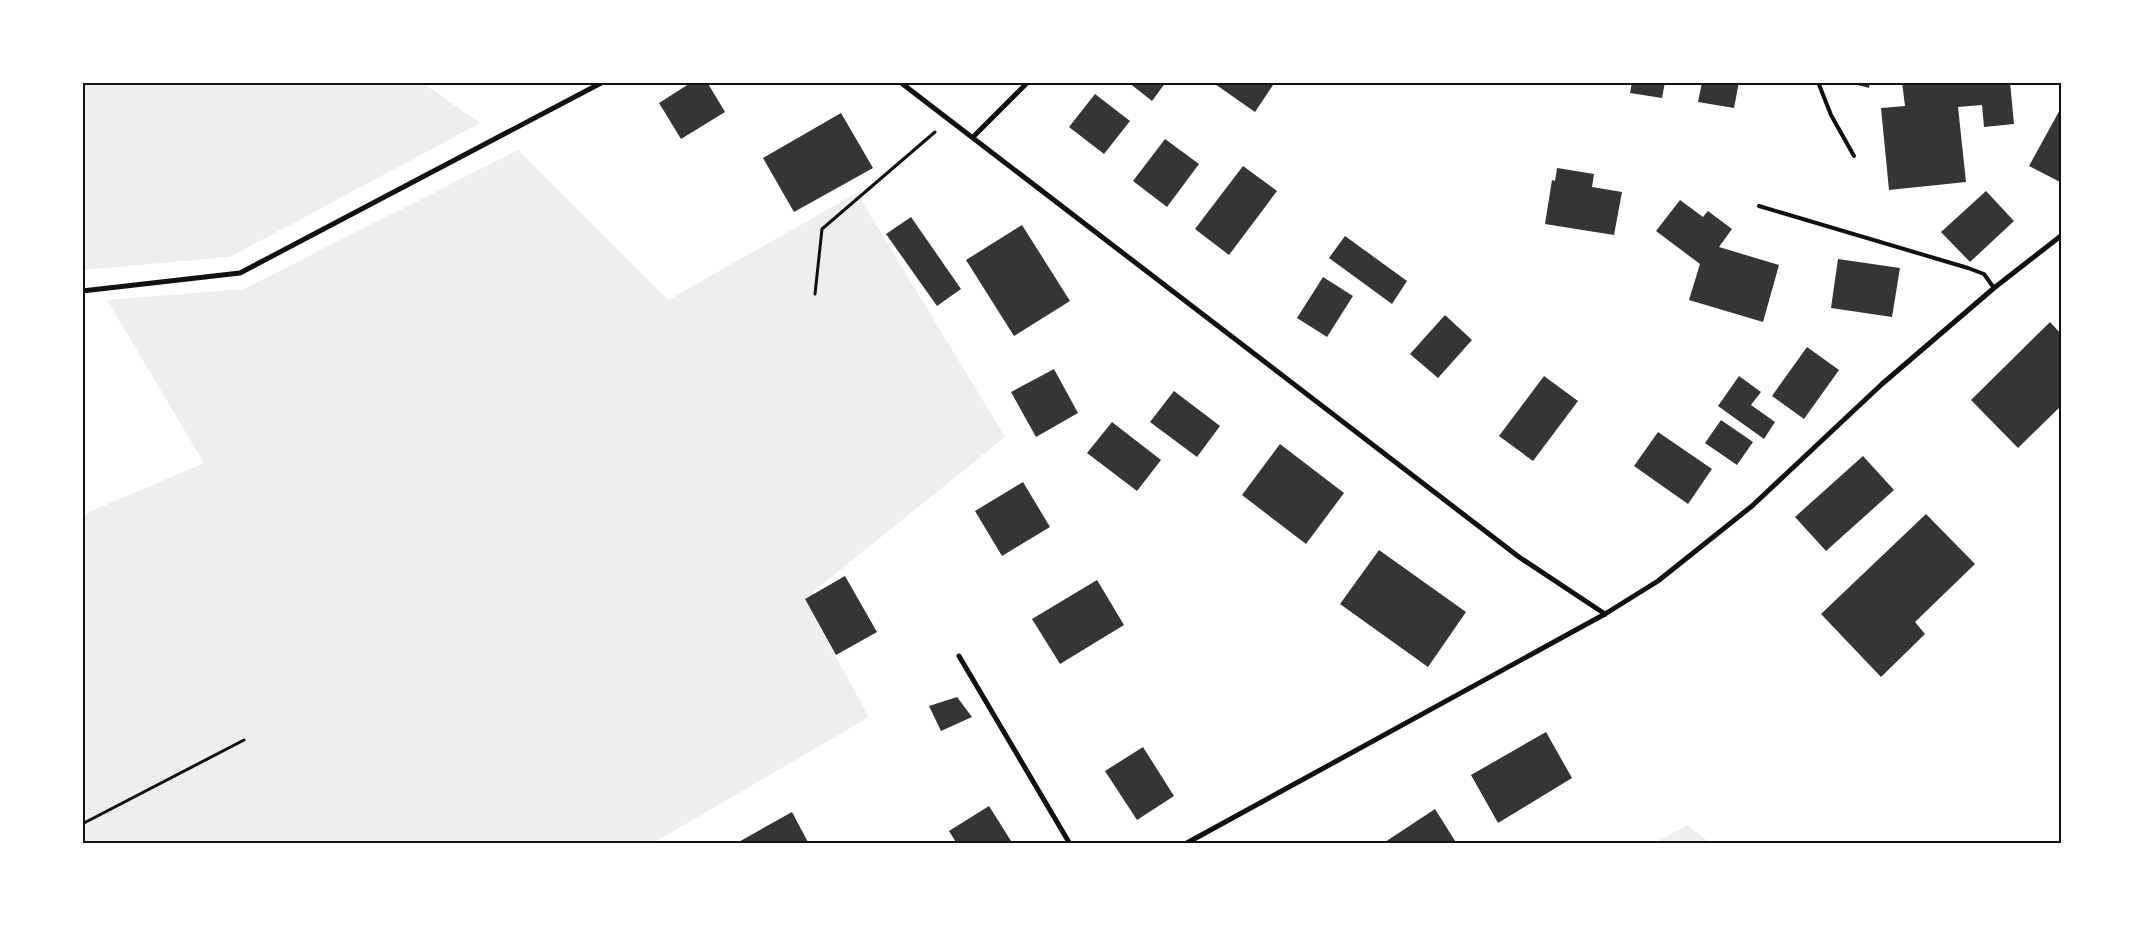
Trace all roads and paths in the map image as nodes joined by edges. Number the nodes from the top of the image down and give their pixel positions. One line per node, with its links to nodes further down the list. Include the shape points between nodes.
1 (603, 82): 11 (street, via 240,273)
2 (900, 82): 5 (street)
3 (1028, 82): 6 (street)
4 (1818, 82): 7 (lane, via 1831,115)
5 (950, 120): 6 (street); 12 (path, via 822,229)
6 (973, 137): 13 (street, via 1518,557)
7 (1854, 156)
8 (1759, 206): 10 (lane, via 1968,268 1984,274)
9 (2062, 235): 10 (street)
10 (1994, 288): 13 (street, via 1882,384 1752,506 1658,580)
11 (82, 291)
12 (815, 294)
13 (1605, 614): 18 (street)
14 (959, 656): 17 (street)
15 (244, 740): 16 (path)
16 (82, 824)
17 (1070, 844)
18 (1185, 844)

